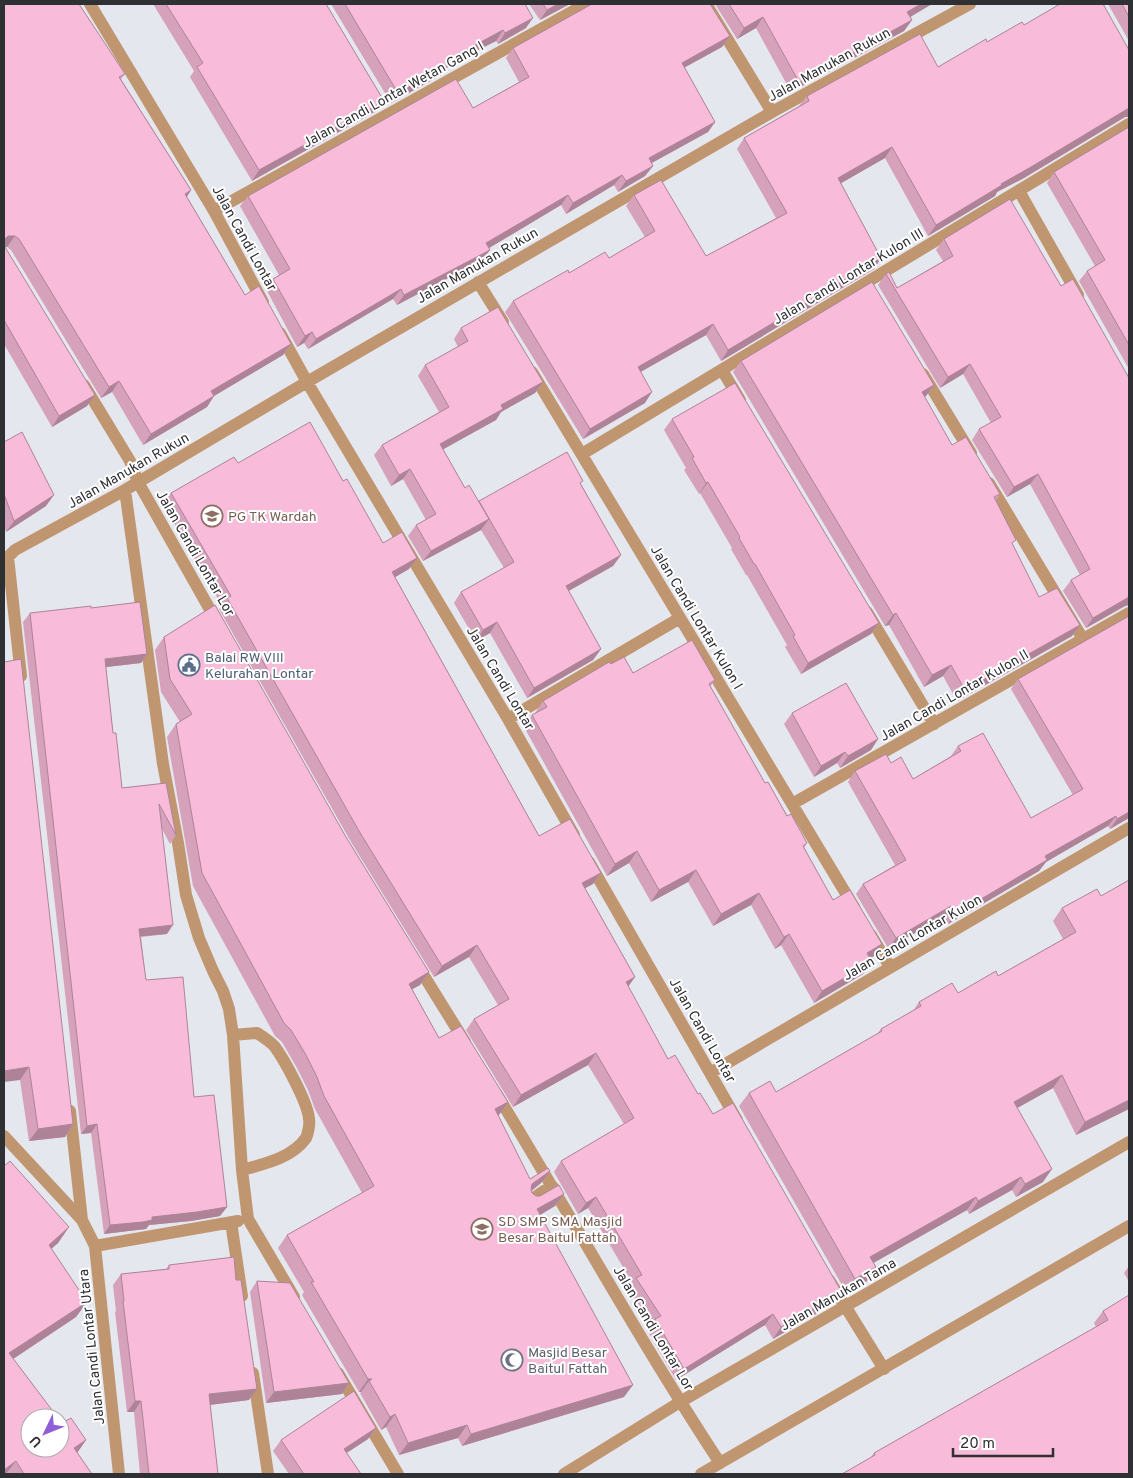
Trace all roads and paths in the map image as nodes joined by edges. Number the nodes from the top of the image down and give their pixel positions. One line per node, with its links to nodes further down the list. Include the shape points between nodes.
1 (90, 4): 10 (street, Jalan Candi Lontar)
2 (586, 4): 6 (street, Jalan Candi Lontar Wetan Gang I)
3 (706, 4): 7 (street)
4 (970, 4): 7 (street, Jalan Manukan Rukun)
5 (528, 18): 6 (street)
6 (536, 31): 10 (street, Jalan Candi Lontar Wetan Gang I, via 385,110)
7 (772, 112): 11 (street, Jalan Manukan Rukun)
8 (1129, 124): 9 (street, Jalan Candi Lontar Kulon III)
9 (1019, 191): 12 (street); 16 (street, Jalan Candi Lontar Kulon III, via 870,286)
10 (214, 211): 18 (street, Jalan Candi Lontar)
11 (478, 282): 13 (street); 18 (street, Jalan Manukan Rukun)
12 (1086, 309)
13 (508, 331)
14 (528, 364): 20 (street, Jalan Candi Lontar Kulon I)
15 (919, 367): 28 (street)
16 (722, 370): 19 (street); 20 (street, Jalan Candi Lontar Kulon III)
17 (75, 372): 21 (street, Jalan Candi Lontar Lor, via 130,461)
18 (307, 382): 21 (street, Jalan Manukan Rukun); 30 (street, Jalan Candi Lontar)
19 (747, 412)
20 (582, 454): 26 (street, Jalan Candi Lontar Kulon I)
21 (138, 482): 22 (street, Jalan Manukan Rukun); 27 (street, Jalan Candi Lontar Lor)
22 (125, 490): 23 (street, Jalan Manukan Rukun, via 14,550); 36 (street, via 163,764 186,895 199,938 223,991)
23 (6, 558): 29 (street)
24 (858, 597): 31 (street)
25 (1129, 613): 28 (street, Jalan Candi Lontar Kulon II)
26 (680, 618): 30 (street); 32 (street, Jalan Candi Lontar Kulon I)
27 (221, 629)
28 (1083, 639): 31 (street, Jalan Candi Lontar Kulon II)
29 (22, 686)
30 (508, 719): 38 (street, Jalan Candi Lontar)
31 (934, 724): 32 (street, Jalan Candi Lontar Kulon II)
32 (792, 804): 35 (street, Jalan Candi Lontar Kulon I)
33 (1129, 828): 35 (street, Jalan Candi Lontar Kulon)
34 (410, 954): 37 (street)
35 (890, 967): 38 (street, Jalan Candi Lontar Kulon)
36 (233, 1035): 44 (street); 44 (street, via 258,1033 274,1046 289,1070 310,1120 307,1137 290,1152 274,1161)
37 (472, 1054)
38 (710, 1073): 41 (street, Jalan Candi Lontar)
39 (487, 1079): 45 (street, Jalan Candi Lontar Lor)
40 (69, 1101): 48 (street)
41 (744, 1131)
42 (4, 1136): 48 (street)
43 (1129, 1142): 54 (street, Jalan Manukan Tama)
44 (242, 1170): 47 (street)
45 (553, 1187): 46 (street); 59 (street, Jalan Candi Lontar Lor)
46 (530, 1201)
47 (248, 1219): 49 (street); 53 (street)
48 (82, 1220): 51 (street, Jalan Candi Lontar Utara)
49 (231, 1222): 51 (street); 55 (street)
50 (1129, 1226): 58 (street)
51 (95, 1246): 61 (street, Jalan Candi Lontar Utara)
52 (821, 1266): 54 (street)
53 (298, 1304)
54 (845, 1307): 58 (street); 59 (street, Jalan Manukan Tama)
55 (244, 1310)
56 (251, 1358): 62 (street)
57 (333, 1364): 63 (street)
58 (884, 1369): 60 (street)
59 (680, 1402): 60 (street, Jalan Candi Lontar Lor); 64 (street, Jalan Manukan Tama)
60 (720, 1463): 65 (street)
61 (120, 1474)
62 (268, 1474)
63 (398, 1474)
64 (564, 1474)
65 (701, 1474)

